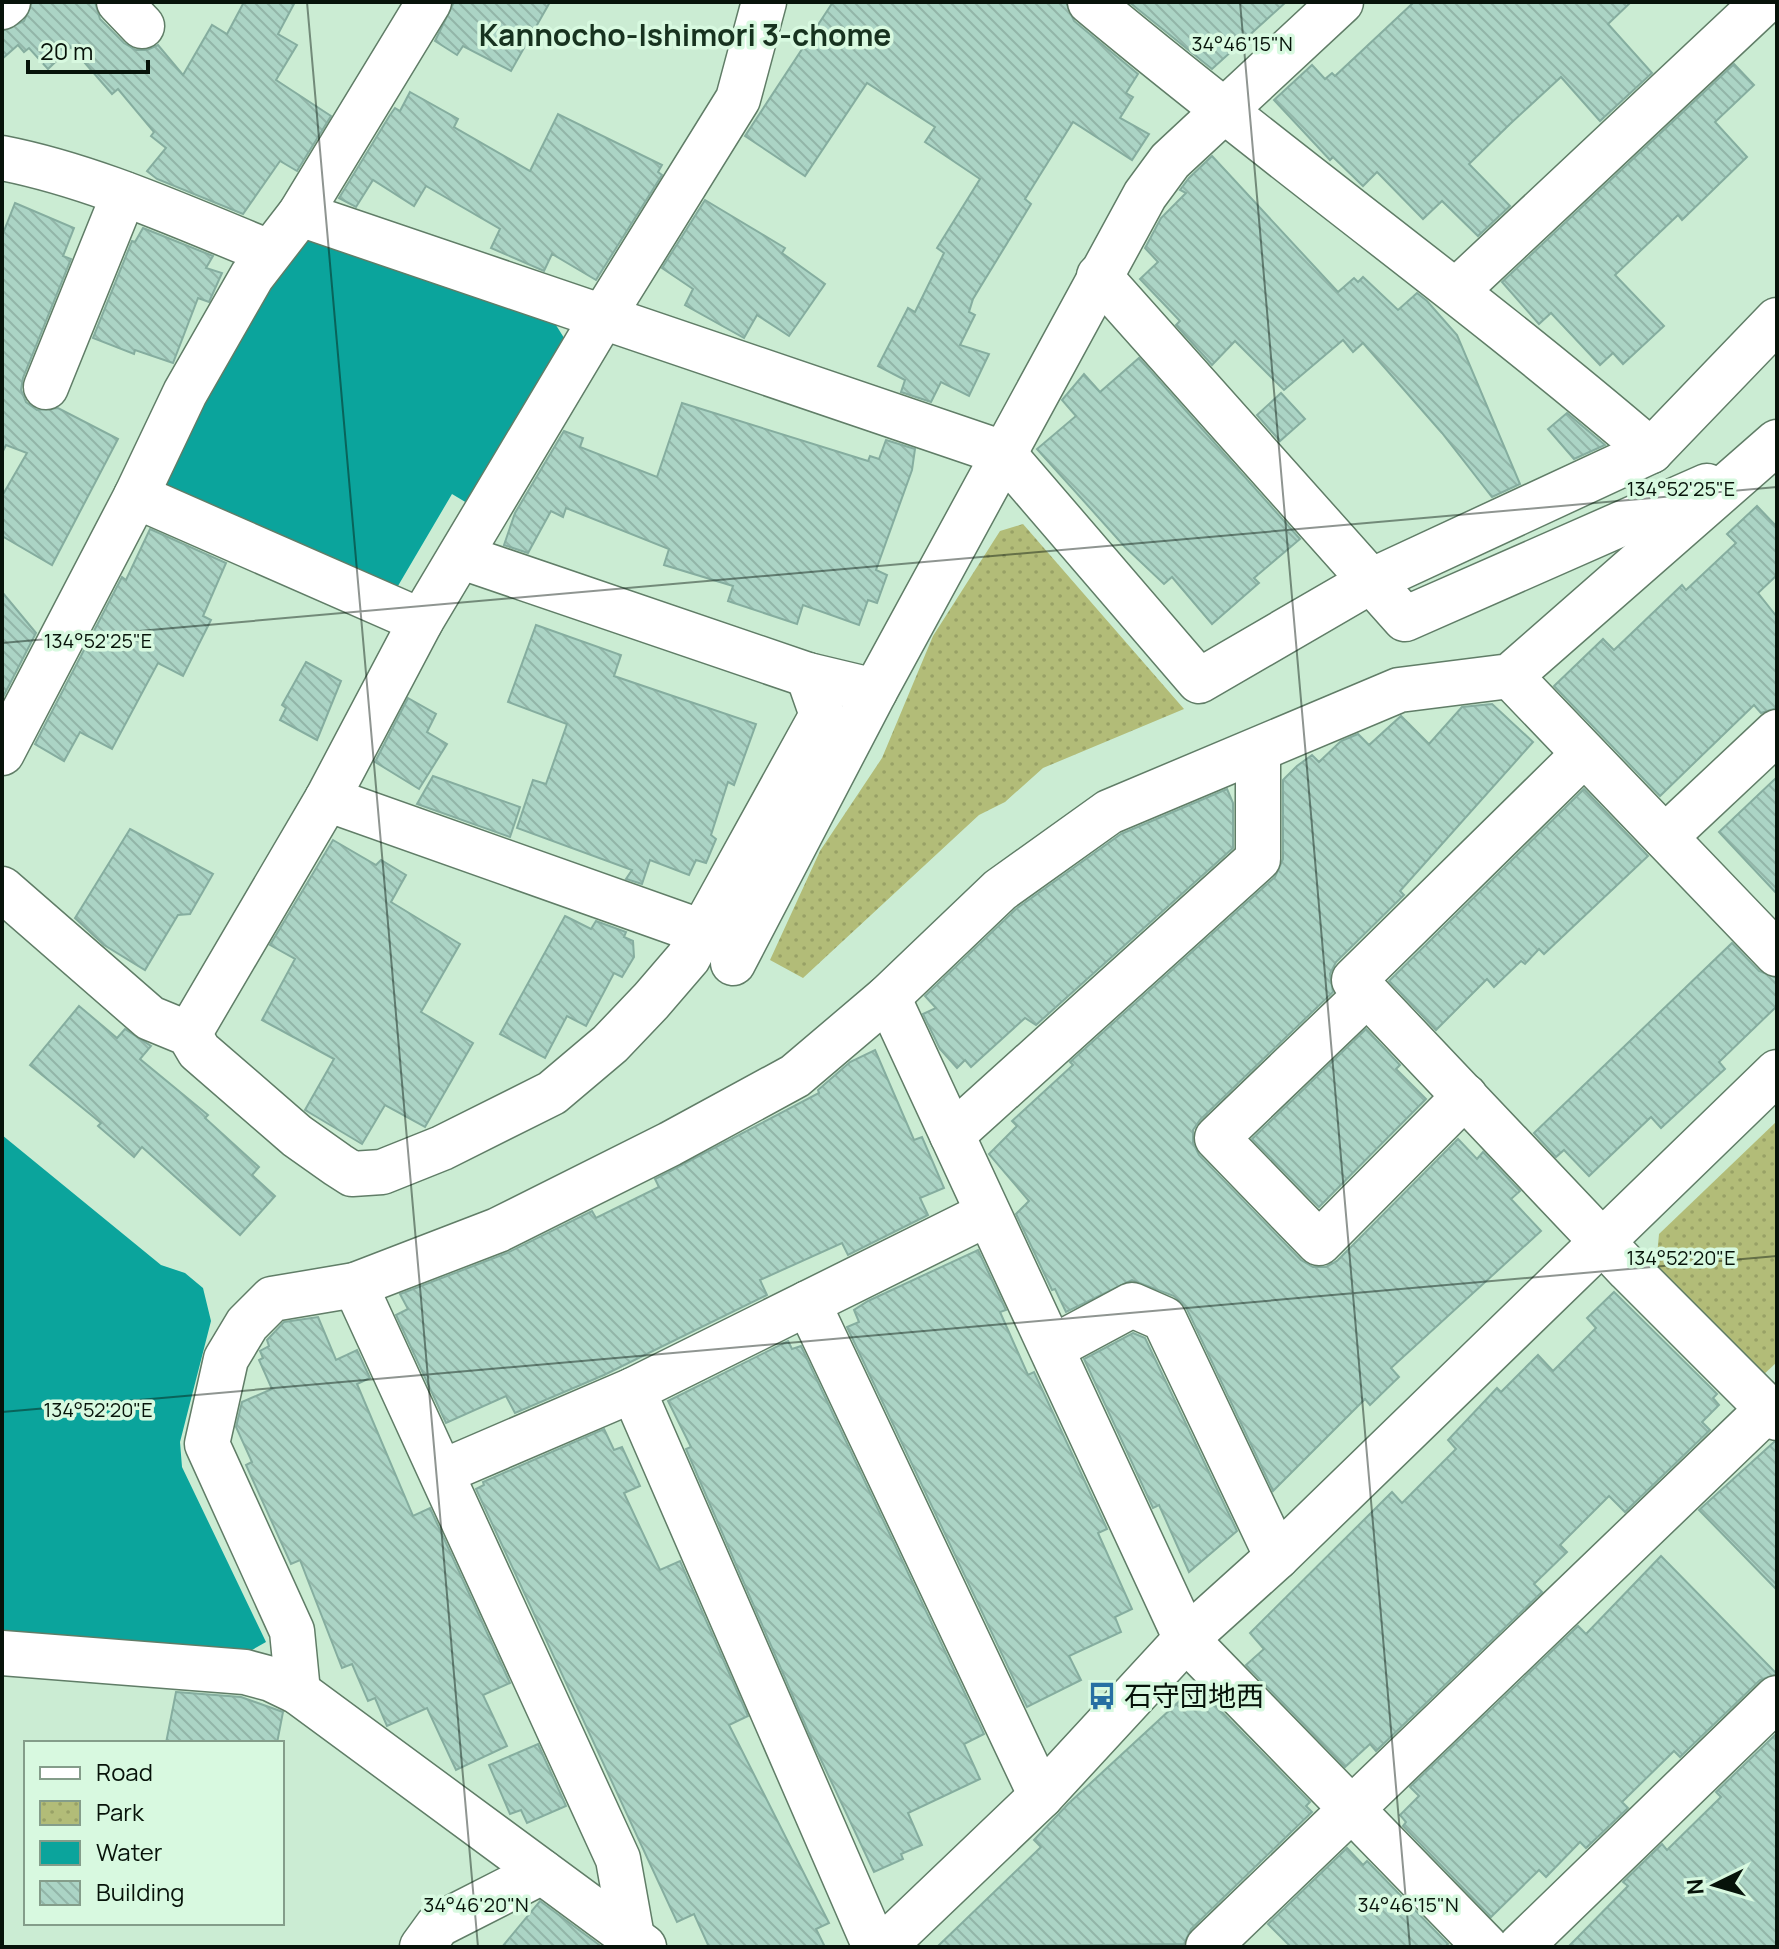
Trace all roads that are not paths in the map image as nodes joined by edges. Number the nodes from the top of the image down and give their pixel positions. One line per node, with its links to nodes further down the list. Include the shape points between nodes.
1 (8, 2): 7 (street)
2 (764, 2): 15 (street, via 738,99)
3 (1090, 2): 8 (street)
4 (1341, 2): 8 (street)
5 (1764, 2): 14 (street)
6 (425, 3): 11 (street)
7 (2, 7)
8 (1223, 113): 13 (street, via 1170,161); 14 (street)
9 (2, 158): 10 (street)
10 (124, 194): 12 (street); 17 (street)
11 (300, 214): 12 (street); 15 (street)
12 (269, 252): 21 (street, via 185,393)
13 (1099, 276): 19 (street); 23 (street)
14 (1456, 291): 18 (street)
15 (602, 318): 19 (street); 22 (street)
16 (1777, 320): 18 (street)
17 (46, 387)
18 (1651, 451): 23 (street)
19 (1003, 453): 23 (street, via 1199,681); 27 (street)
20 (1763, 454): 23 (street, via 1405,619); 26 (street)
21 (136, 496): 24 (street); 29 (street)
22 (462, 557): 24 (street); 25 (street)
23 (1373, 580)
24 (421, 621): 32 (street)
25 (808, 675): 27 (street); 35 (street, via 822,715)
26 (1510, 676): 30 (street, via 1399,690); 31 (street)
27 (875, 691): 37 (street)
28 (1777, 732): 33 (street)
29 (3, 746)
30 (1258, 753): 39 (street, via 1109,812 1000,890); 43 (street, via 1258,859)
31 (1583, 755): 33 (street); 38 (street, via 1354,980)
32 (327, 799): 35 (street); 40 (street)
33 (1665, 837): 36 (street)
34 (2, 889): 40 (street, via 150,1018)
35 (702, 932): 40 (street, via 688,958 651,1001 552,1093 411,1162 366,1176 352,1174 297,1136 199,1051)
36 (1777, 954)
37 (733, 963)
38 (1367, 994): 42 (street); 42 (street, via 1217,1138 1319,1243)
39 (888, 997): 43 (street); 46 (street, via 795,1076 670,1144 498,1230)
40 (189, 1034)
41 (1777, 1072): 45 (street)
42 (1465, 1096): 45 (street)
43 (952, 1135): 44 (street)
44 (987, 1214): 47 (street); 48 (street)
45 (1602, 1240): 50 (street); 52 (street)
46 (355, 1285): 51 (street); 55 (street, via 272,1299 247,1324 226,1359 207,1444 292,1631)
47 (808, 1303): 49 (street); 57 (street)
48 (1052, 1348): 52 (street, via 1132,1305 1164,1319); 53 (street)
49 (633, 1390): 51 (street); 62 (street)
50 (1773, 1413): 58 (street)
51 (442, 1472): 60 (street, via 618,1859)
52 (1277, 1557): 53 (street)
53 (1186, 1639): 57 (street); 58 (street)
54 (2, 1653): 55 (street, via 245,1672)
55 (298, 1692): 59 (street)
56 (1777, 1698): 66 (street)
57 (1041, 1796): 63 (street)
58 (1352, 1808): 64 (street); 65 (street)
59 (542, 1872): 60 (street); 61 (street, via 438,1925)
60 (626, 1940)
61 (422, 1947)
62 (875, 1947)
63 (883, 1947)
64 (1208, 1947)
65 (1486, 1947)
66 (1520, 1947)

